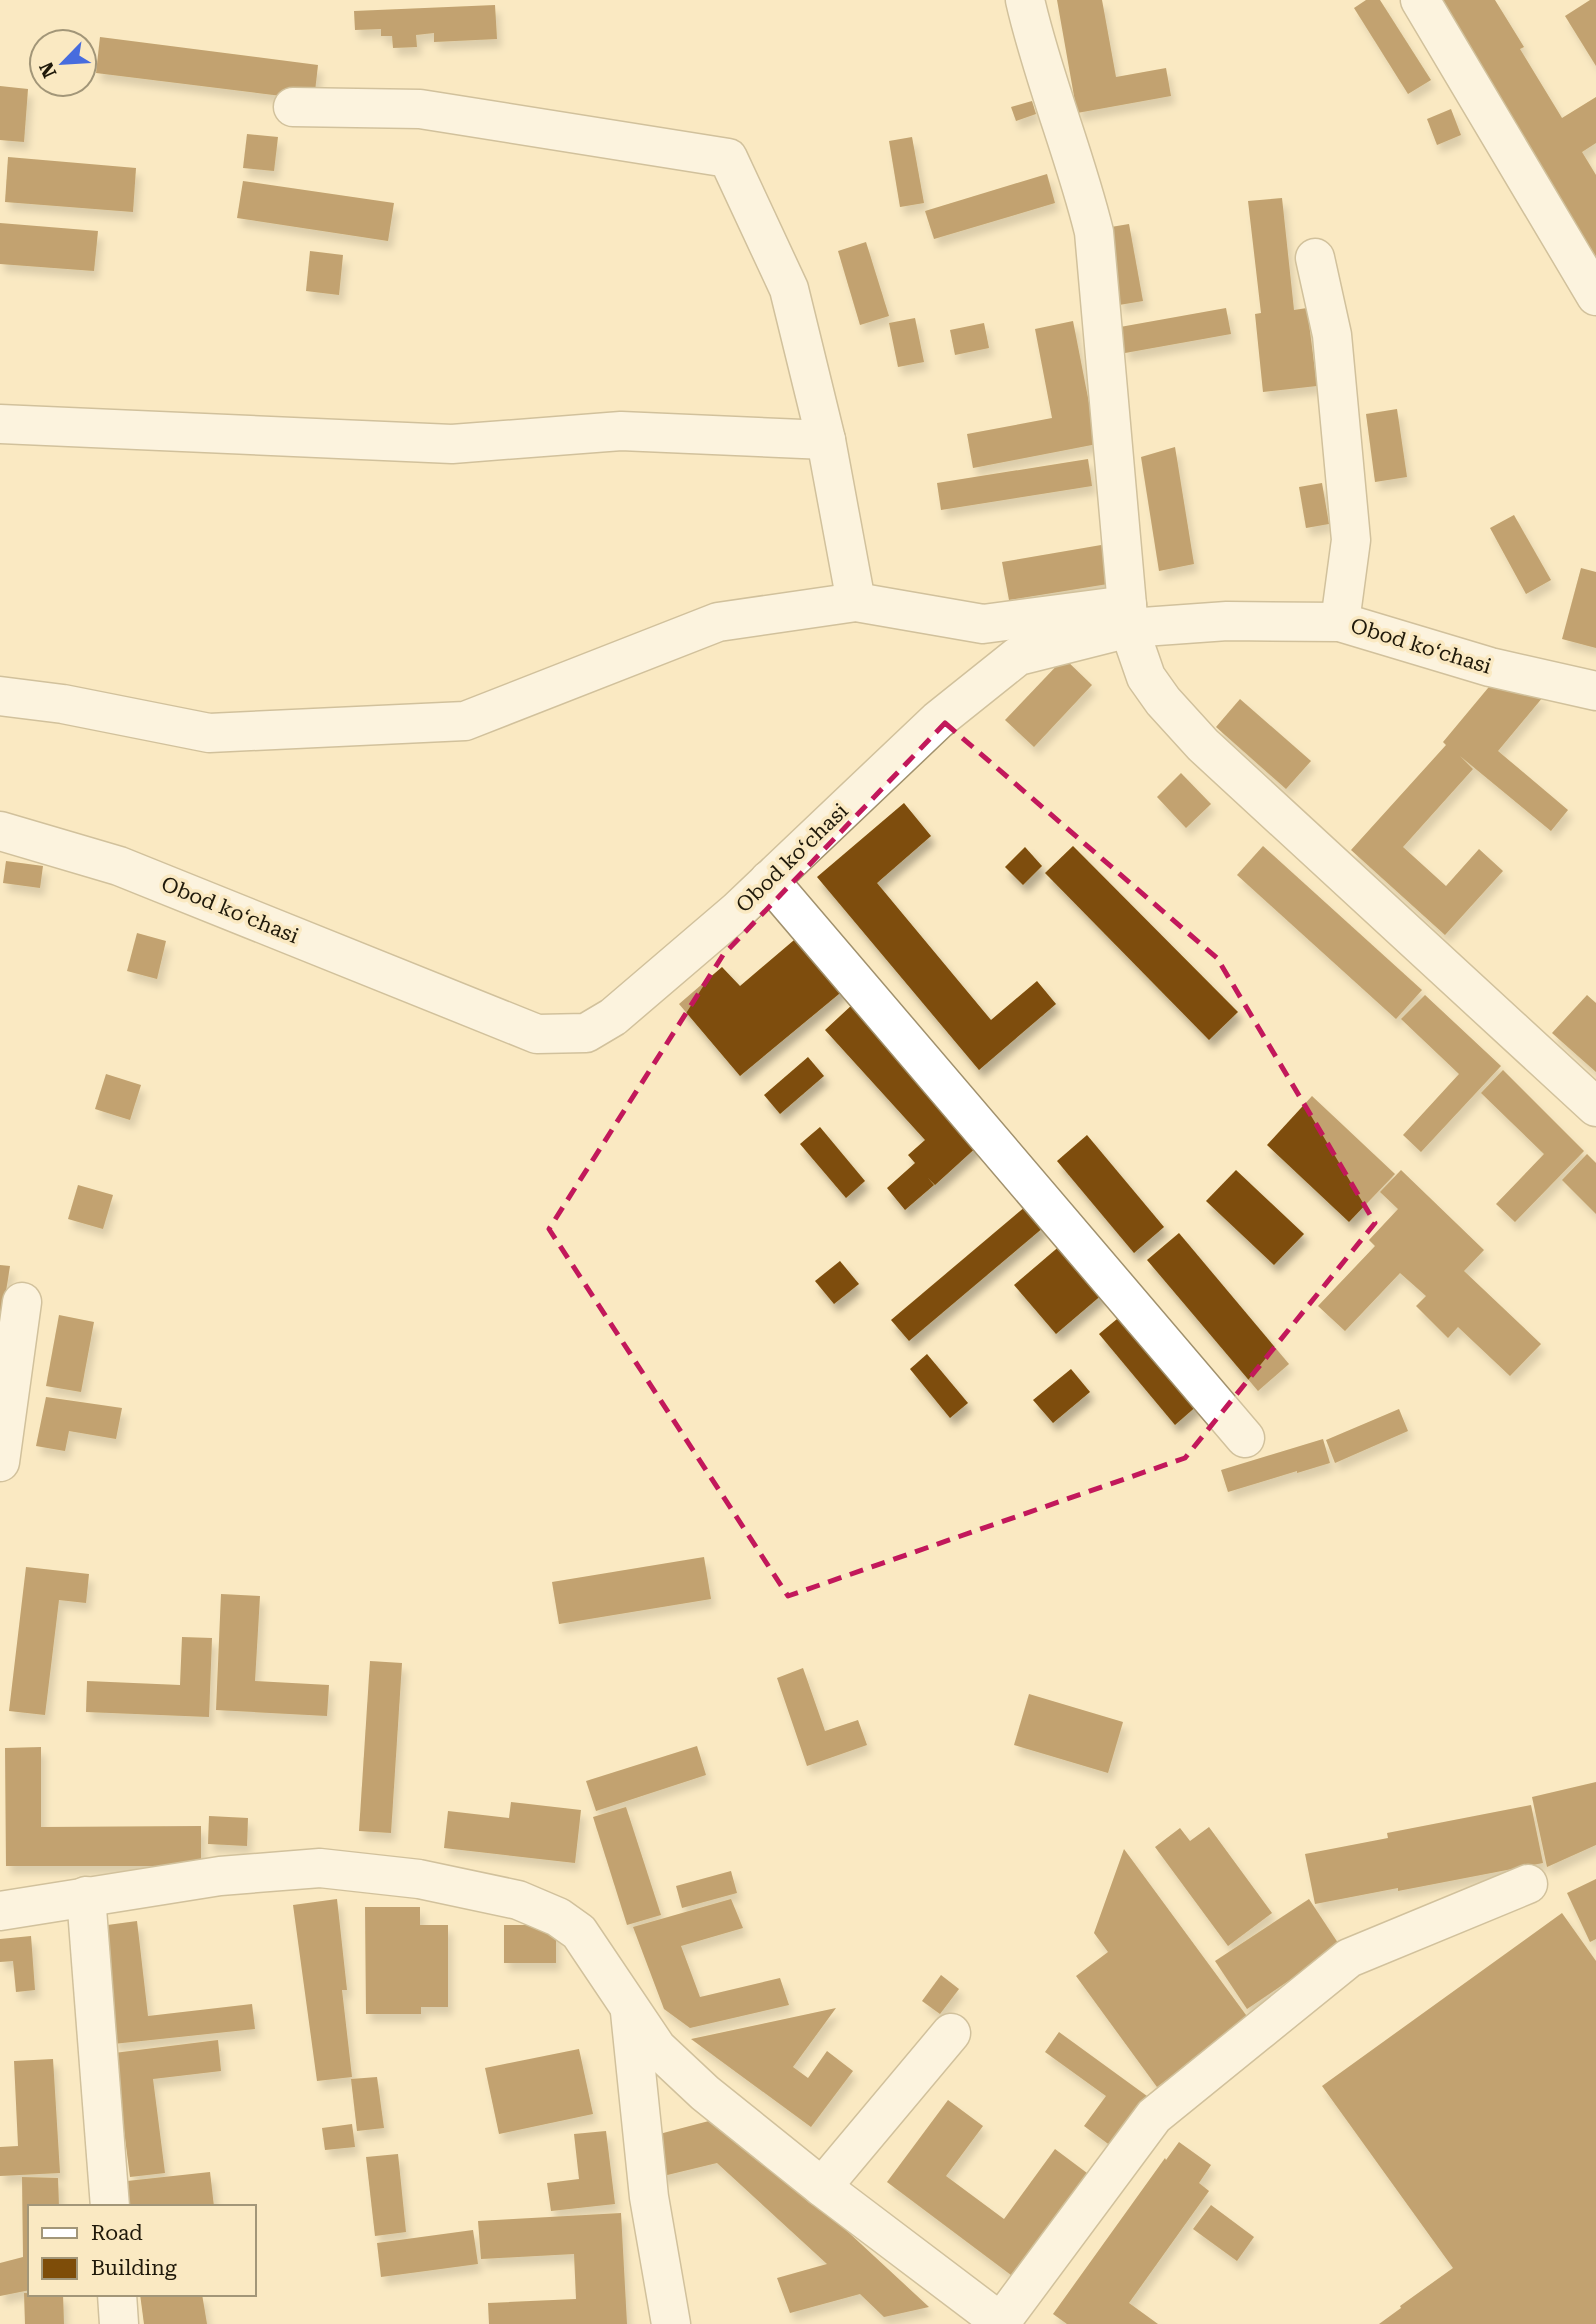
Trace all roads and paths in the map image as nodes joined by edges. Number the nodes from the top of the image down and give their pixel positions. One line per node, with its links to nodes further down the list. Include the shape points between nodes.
1 (1025, 0): 9 (street, via 1038,56 1083,185 1094,232)
2 (1420, 0): 5 (street)
3 (293, 107): 7 (street, via 420,109 728,158 789,289)
4 (1315, 258): 10 (street, via 1332,335 1351,540)
5 (1596, 296)
6 (0, 424): 7 (street, via 452,444 621,431)
7 (826, 440): 8 (street)
8 (856, 602): 9 (street, via 982,624); 12 (street, via 718,622 465,721 209,733)
9 (1128, 617): 10 (street, Obod koʻchasi); 14 (street, Obod koʻchasi, via 1018,656 938,720); 15 (street, via 1146,677 1203,745)
10 (1340, 622): 11 (street, Obod koʻchasi, via 1490,667)
11 (1596, 691)
12 (0, 696)
13 (0, 831): 14 (street, Obod koʻchasi, via 118,866 537,1034 586,1033 613,1017)
14 (769, 880): 17 (street)
15 (1596, 1107)
16 (22, 1302): 18 (street)
17 (1245, 1438)
18 (0, 1462)
19 (1528, 1884): 27 (street, via 1349,1958 1154,2116)
20 (86, 1896): 21 (street); 22 (street, via 220,1876 320,1868 419,1879 518,1900 558,1917 579,1932); 25 (street)
21 (0, 1911)
22 (630, 2010): 24 (street, via 657,2048 705,2094); 29 (street, via 649,2197)
23 (951, 2034): 24 (street)
24 (822, 2187): 27 (street)
25 (110, 2205)
26 (117, 2296): 28 (street)
27 (1002, 2323)
28 (119, 2324)
29 (671, 2324)

